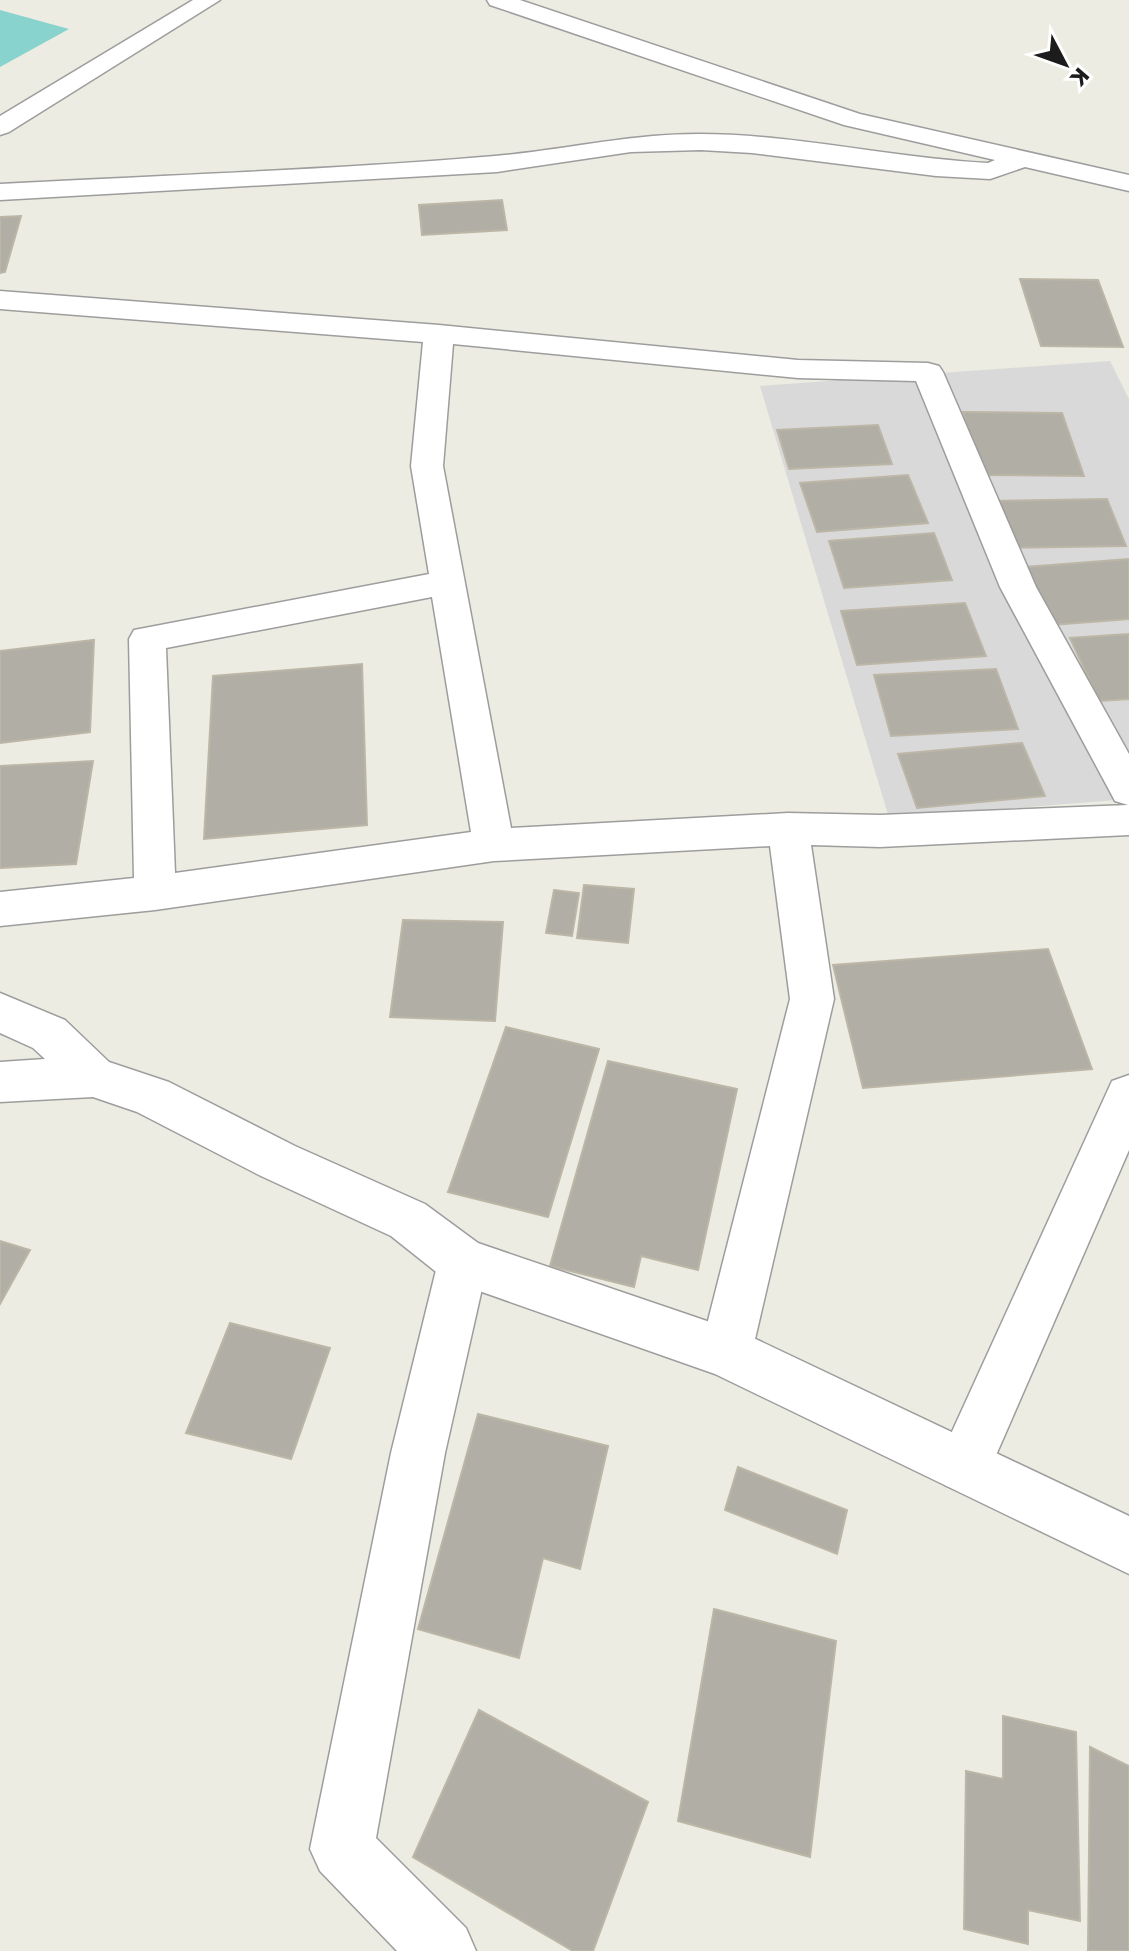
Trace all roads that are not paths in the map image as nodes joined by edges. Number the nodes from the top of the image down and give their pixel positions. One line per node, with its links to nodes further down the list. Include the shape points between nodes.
1 (209, 0): 3 (street)
2 (498, 0): 4 (street, via 853,120)
3 (0, 127)
4 (1023, 159): 5 (street); 6 (street, via 990,171 752,145 631,144 497,164)
5 (1129, 183)
6 (0, 192)
7 (0, 300): 8 (street)
8 (439, 334): 9 (street, via 427,466); 10 (street, via 798,369 928,372 1018,587)
9 (447, 582): 13 (street); 14 (street, via 147,639)
10 (1129, 790)
11 (1129, 820): 12 (street, via 880,831)
12 (788, 829): 13 (street); 21 (street, via 812,999)
13 (494, 845): 14 (street)
14 (155, 893): 15 (street)
15 (0, 909)
16 (0, 1012): 17 (street, via 49,1034)
17 (93, 1077): 18 (street); 20 (street, via 152,1097 408,1220)
18 (0, 1082)
19 (1129, 1096): 22 (street)
20 (463, 1262): 21 (street); 24 (street, via 418,1453 342,1849)
21 (726, 1352): 22 (street)
22 (964, 1466): 23 (street)
23 (1129, 1546)
24 (443, 1951)

